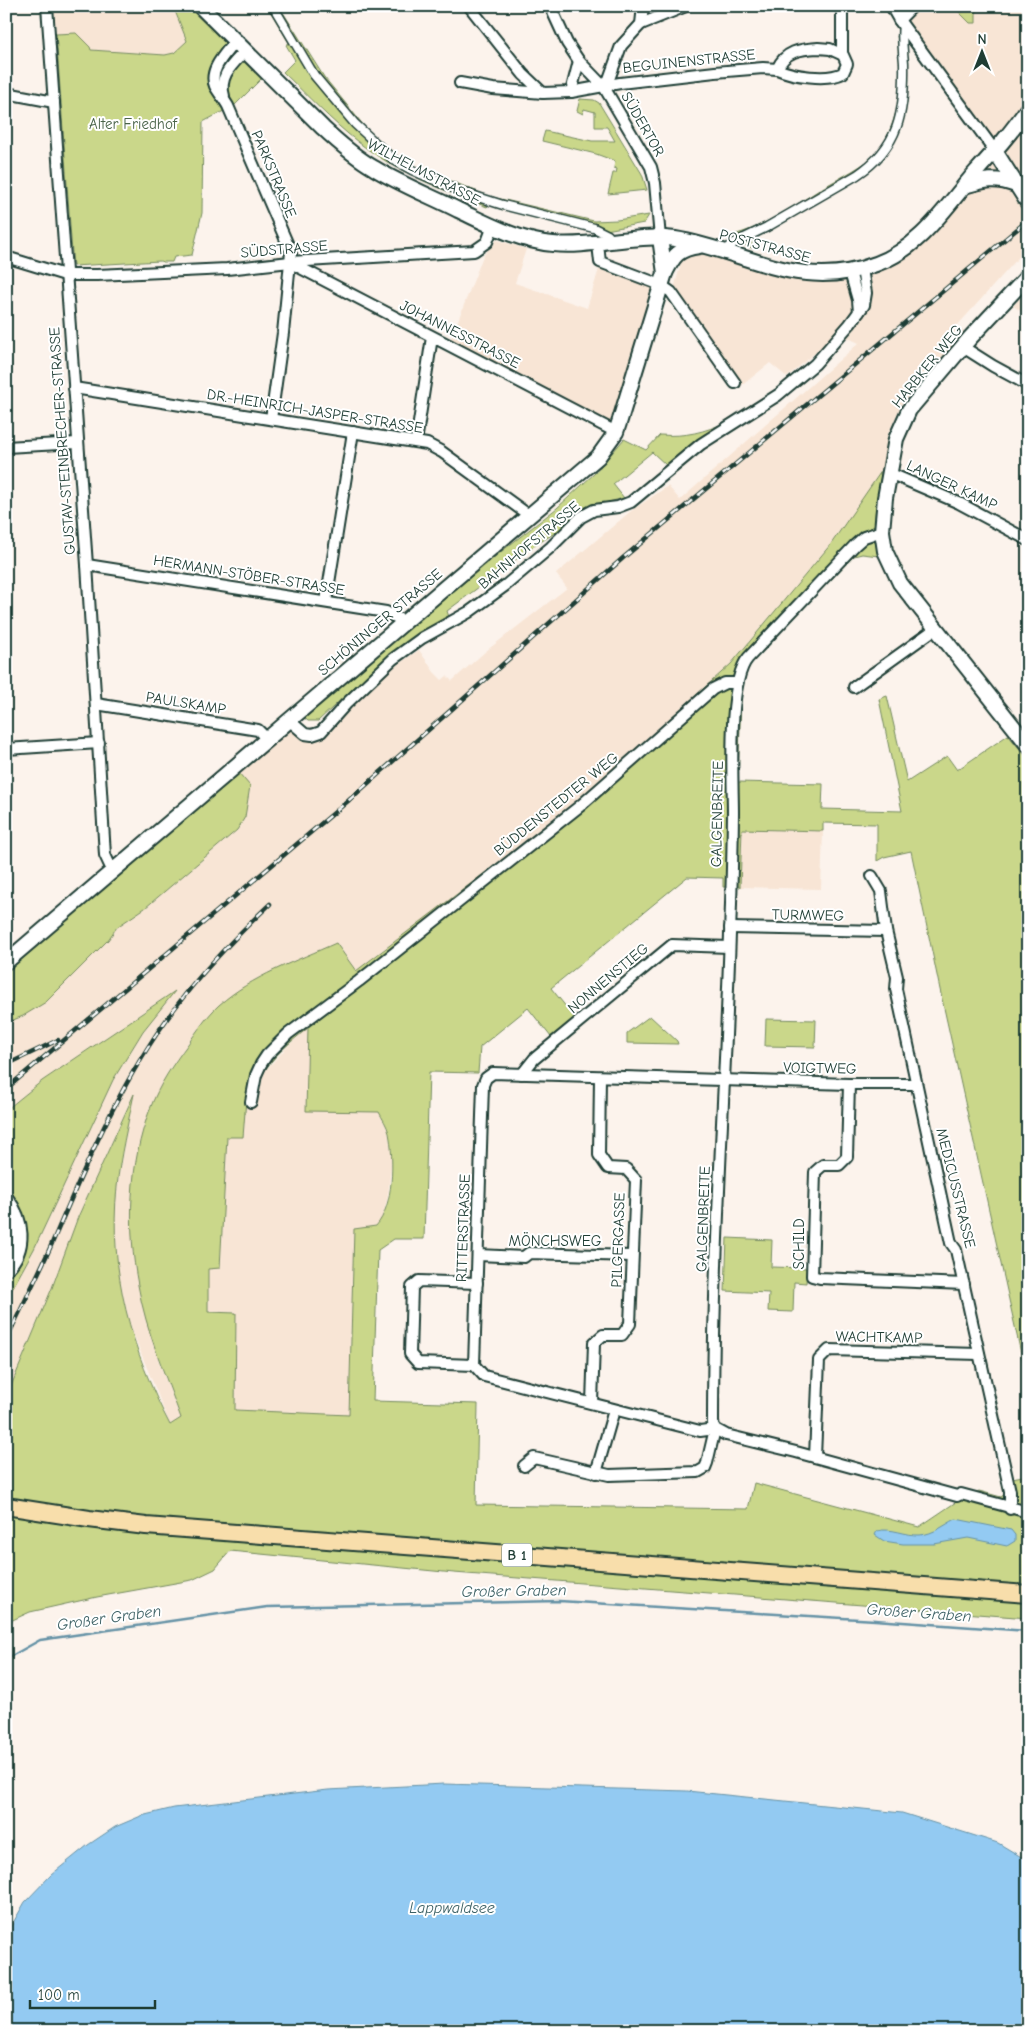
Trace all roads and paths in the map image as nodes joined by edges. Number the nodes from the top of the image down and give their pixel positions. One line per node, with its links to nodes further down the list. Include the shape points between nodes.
1 (47, 6): 22 (street, GUSTAV-STEINBRECHER-STRASSE)
2 (200, 6): 13 (main road, WILHELMSTRASSE)
3 (273, 6): 31 (street, via 314,75 355,124 394,160 482,199 594,228 608,235)
4 (470, 6): 21 (street, via 523,74)
5 (550, 6): 15 (street, SÜDERTOR)
6 (643, 6): 12 (street)
7 (686, 6): 12 (street)
8 (842, 6): 14 (street)
9 (892, 6): 11 (street)
10 (914, 6): 11 (street)
11 (901, 22): 25 (street); 34 (street, via 902,100 895,133 886,150 857,175 734,243)
12 (641, 24): 18 (street, via 621,46)
13 (240, 46): 29 (main road, WILHELMSTRASSE, via 323,128 361,160); 36 (street, PARKSTRASSE, via 224,75 224,100 287,243)
14 (842, 54): 16 (street, via 830,49 805,49 781,59); 16 (street, BEGUINENSTRASSE, via 847,64 839,75 797,75)
15 (578, 61): 18 (street, SÜDERTOR); 19 (street)
16 (777, 69): 18 (street, BEGUINENSTRASSE, via 715,72)
17 (460, 83): 21 (street, BEGUINENSTRASSE)
18 (604, 86): 19 (street, BEGUINENSTRASSE); 30 (street, SÜDERTOR, via 652,167)
19 (571, 92): 21 (street, BEGUINENSTRASSE)
20 (6, 93): 22 (street)
21 (543, 93)
22 (54, 102): 38 (street, GUSTAV-STEINBRECHER-STRASSE)
23 (1028, 108): 24 (main road, POSTSTRASSE)
24 (1024, 118): 25 (main road, POSTSTRASSE)
25 (995, 151): 26 (main road); 27 (main road, POSTSTRASSE)
26 (1016, 185): 27 (main road, via 990,179); 28 (main road)
27 (964, 186): 37 (main road, POSTSTRASSE, via 936,220 910,244 889,259)
28 (1028, 203)
29 (493, 226): 32 (main road, WILHELMSTRASSE, via 542,243); 36 (street, SÜDSTRASSE, via 487,242 474,250)
30 (660, 238): 31 (main road, WILHELMSTRASSE); 33 (main road, POSTSTRASSE); 40 (main road, SCHÖNINGER STRASSE)
31 (613, 242): 32 (main road, WILHELMSTRASSE)
32 (598, 244): 40 (street, via 600,262 646,280)
33 (701, 245): 34 (main road, POSTSTRASSE); 40 (main road, via 676,254)
34 (724, 252): 37 (main road, POSTSTRASSE, via 803,274)
35 (6, 257): 38 (street, SÜDSTRASSE)
36 (290, 262): 38 (street, SÜDSTRASSE, via 198,270); 41 (street, JOHANNESSTRASSE); 46 (street, PARKSTRASSE)
37 (856, 271): 63 (street, BAHNHOFSTRASSE, via 859,312 815,364 788,388 707,440 631,502 594,510 581,517 506,585 393,660 321,732 312,736 305,734)
38 (65, 275): 45 (street, GUSTAV-STEINBRECHER-STRASSE)
39 (1028, 276): 42 (main road, HARBKER WEG)
40 (663, 279): 43 (street); 48 (main road, SCHÖNINGER STRASSE)
41 (432, 338): 48 (street, JOHANNESSTRASSE); 49 (street)
42 (963, 347): 44 (street); 52 (main road, HARBKER WEG, via 909,410 896,439)
43 (735, 383)
44 (1028, 385)
45 (74, 388): 46 (street, DR.-HEINRICH-JASPER-STRASSE); 50 (street, GUSTAV-STEINBRECHER-STRASSE)
46 (271, 419): 47 (street, DR.-HEINRICH-JASPER-STRASSE)
47 (353, 432): 49 (street, DR.-HEINRICH-JASPER-STRASSE); 57 (street)
48 (616, 432): 53 (main road, SCHÖNINGER STRASSE, via 598,457)
49 (416, 442): 53 (street, DR.-HEINRICH-JASPER-STRASSE, via 442,452)
50 (77, 443): 51 (street); 56 (street, GUSTAV-STEINBRECHER-STRASSE)
51 (6, 447)
52 (889, 473): 54 (main road, HARBKER WEG); 55 (street, LANGER KAMP, via 959,503)
53 (530, 516): 58 (main road, SCHÖNINGER STRASSE)
54 (882, 532): 59 (main road, HARBKER WEG, via 884,551 900,583); 60 (street, via 864,537 855,545 743,664)
55 (1028, 540)
56 (87, 566): 57 (street, HERMANN-STÖBER-STRASSE); 62 (street, GUSTAV-STEINBRECHER-STRASSE)
57 (326, 602): 58 (street, HERMANN-STÖBER-STRASSE, via 386,612)
58 (404, 622): 63 (main road, SCHÖNINGER STRASSE)
59 (936, 629): 61 (street); 66 (main road, HARBKER WEG)
60 (737, 683): 70 (street, GALGENBREITE); 79 (street, BÜDDENSTEDTER WEG, via 725,683 713,689 580,806 288,1034 261,1064)
61 (854, 686)
62 (96, 704): 64 (street, PAULSKAMP, via 258,730); 65 (street, GUSTAV-STEINBRECHER-STRASSE)
63 (290, 721): 64 (main road, SCHÖNINGER STRASSE)
64 (268, 740): 68 (main road, SCHÖNINGER STRASSE)
65 (99, 743): 67 (street); 68 (street, GUSTAV-STEINBRECHER-STRASSE, via 105,855)
66 (1028, 745)
67 (6, 749)
68 (113, 872): 73 (main road, SCHÖNINGER STRASSE)
69 (872, 876): 71 (street, MEDICUSSTRASSE, via 881,890)
70 (730, 928): 71 (street, TURMWEG); 72 (street, GALGENBREITE)
71 (886, 932): 78 (street, MEDICUSSTRASSE)
72 (729, 947): 74 (street, NONNENSTIEG, via 672,945 534,1059); 76 (street, GALGENBREITE)
73 (6, 962)
74 (522, 1074): 75 (street, RITTERSTRASSE); 81 (street, RITTERSTRASSE, via 493,1073 483,1086)
75 (600, 1077): 76 (street, RITTERSTRASSE); 82 (street, PILGERGASSE, via 599,1155 608,1168 626,1169 636,1180)
76 (724, 1080): 77 (street, VOIGTWEG); 90 (street, GALGENBREITE, via 715,1285)
77 (848, 1084): 78 (street, VOIGTWEG); 85 (street, SCHILD, via 847,1158 840,1165 822,1165 815,1172 812,1276)
78 (916, 1084): 85 (street, MEDICUSSTRASSE, via 951,1243 956,1250)
79 (251, 1102)
80 (6, 1199): 83 (main road, via 17,1216 20,1237 15,1256)
81 (478, 1255): 82 (street, MÖNCHSWEG); 84 (street, RITTERSTRASSE)
82 (632, 1256): 88 (street, PILGERGASSE, via 630,1324 622,1335 603,1335 594,1342)
83 (6, 1268)
84 (477, 1284): 87 (street, RITTERSTRASSE); 87 (street, via 419,1281 412,1287 410,1354 418,1363)
85 (964, 1284): 86 (street, MEDICUSSTRASSE)
86 (979, 1354): 91 (street, WACHTKAMP, via 829,1350 819,1360); 95 (street, MEDICUSSTRASSE, via 1010,1491)
87 (474, 1365): 88 (street, via 484,1376)
88 (592, 1403): 89 (street)
89 (614, 1410): 90 (street, via 700,1431); 93 (street)
90 (715, 1429): 91 (street, via 726,1435); 93 (street, GALGENBREITE, via 707,1464 702,1471 609,1475)
91 (815, 1457): 95 (street, via 957,1496 961,1494 987,1500)
92 (524, 1466): 93 (street, via 534,1458)
93 (596, 1472)
94 (6, 1506): 97 (main road, B 1, via 146,1526)
95 (1010, 1509): 96 (street)
96 (1028, 1512)
97 (1028, 1594)

